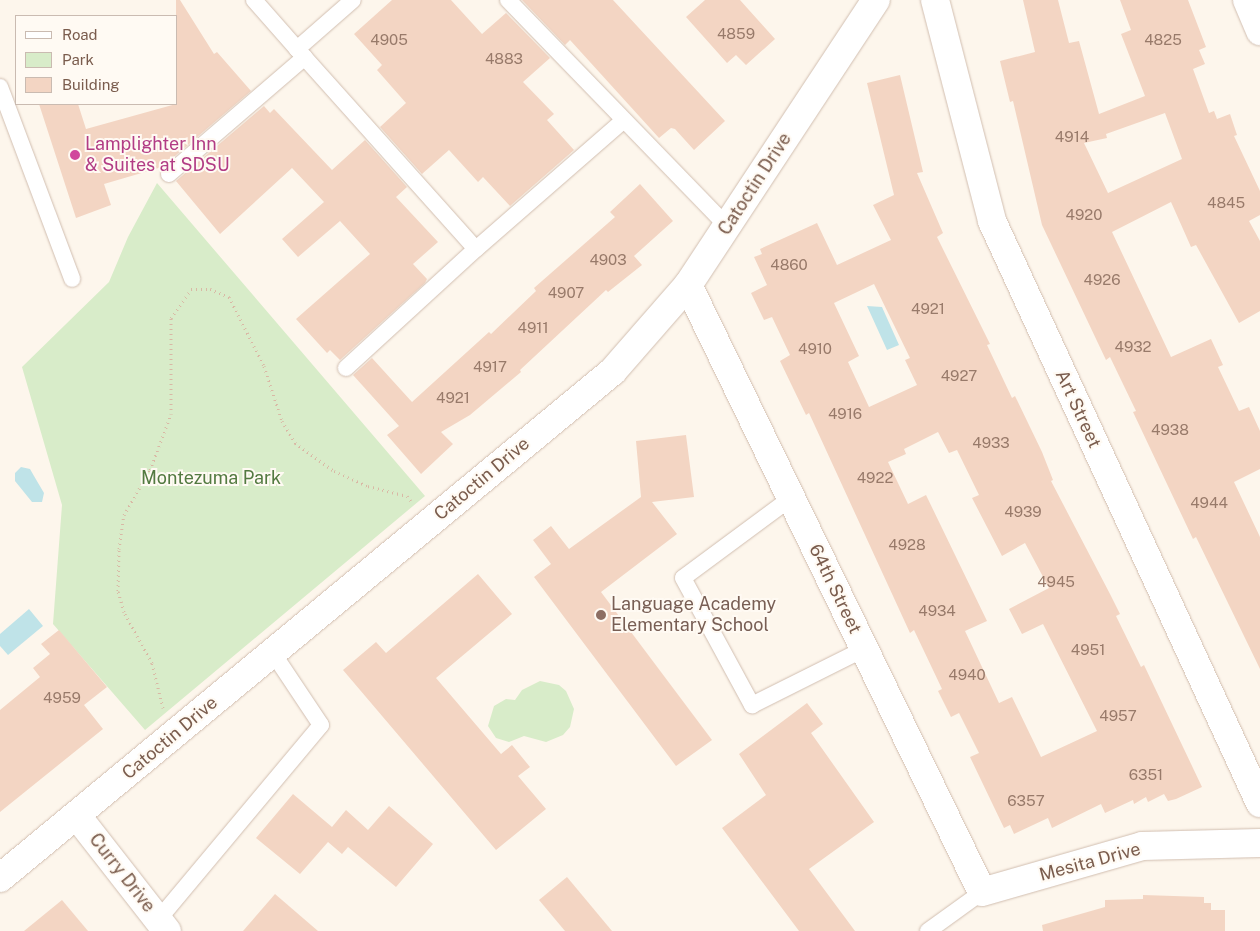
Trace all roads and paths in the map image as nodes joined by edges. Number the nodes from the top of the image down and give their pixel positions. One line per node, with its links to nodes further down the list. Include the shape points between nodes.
1 (254, 0): 8 (lane)
2 (353, 0): 8 (lane)
3 (508, 0): 10 (lane)
4 (876, 0): 12 (street, Catoctin Drive)
5 (935, 0): 22 (street, Art Street, via 992,221)
6 (1247, 0): 7 (street)
7 (1260, 31)
8 (301, 53): 11 (lane); 13 (lane)
9 (0, 87): 14 (lane)
10 (624, 120): 12 (lane); 13 (lane)
11 (169, 174)
12 (727, 226): 15 (street, Catoctin Drive)
13 (476, 249): 16 (lane)
14 (72, 279)
15 (688, 285): 17 (street, 64th Street); 18 (street, Catoctin Drive, via 613,371)
16 (346, 368)
17 (791, 498): 19 (street, 64th Street); 19 (lane, via 683,578 752,706)
18 (429, 523): 20 (street, Catoctin Drive); 21 (path, via 407,496 368,486 334,471 295,443 282,421 264,366 229,296 210,289 191,289 171,318 171,414 150,470 124,516 119,549 118,591 124,612 152,662 160,705)
19 (864, 648): 26 (street, 64th Street)
20 (273, 653): 21 (street, Catoctin Drive); 27 (lane, via 321,725)
21 (180, 730): 23 (street, Catoctin Drive)
22 (1260, 803)
23 (77, 816): 25 (street, Catoctin Drive); 27 (street, Curry Drive)
24 (1260, 843): 26 (street, Mesita Drive, via 1142,846)
25 (0, 878)
26 (982, 892): 28 (lane)
27 (163, 926)
28 (928, 931)

